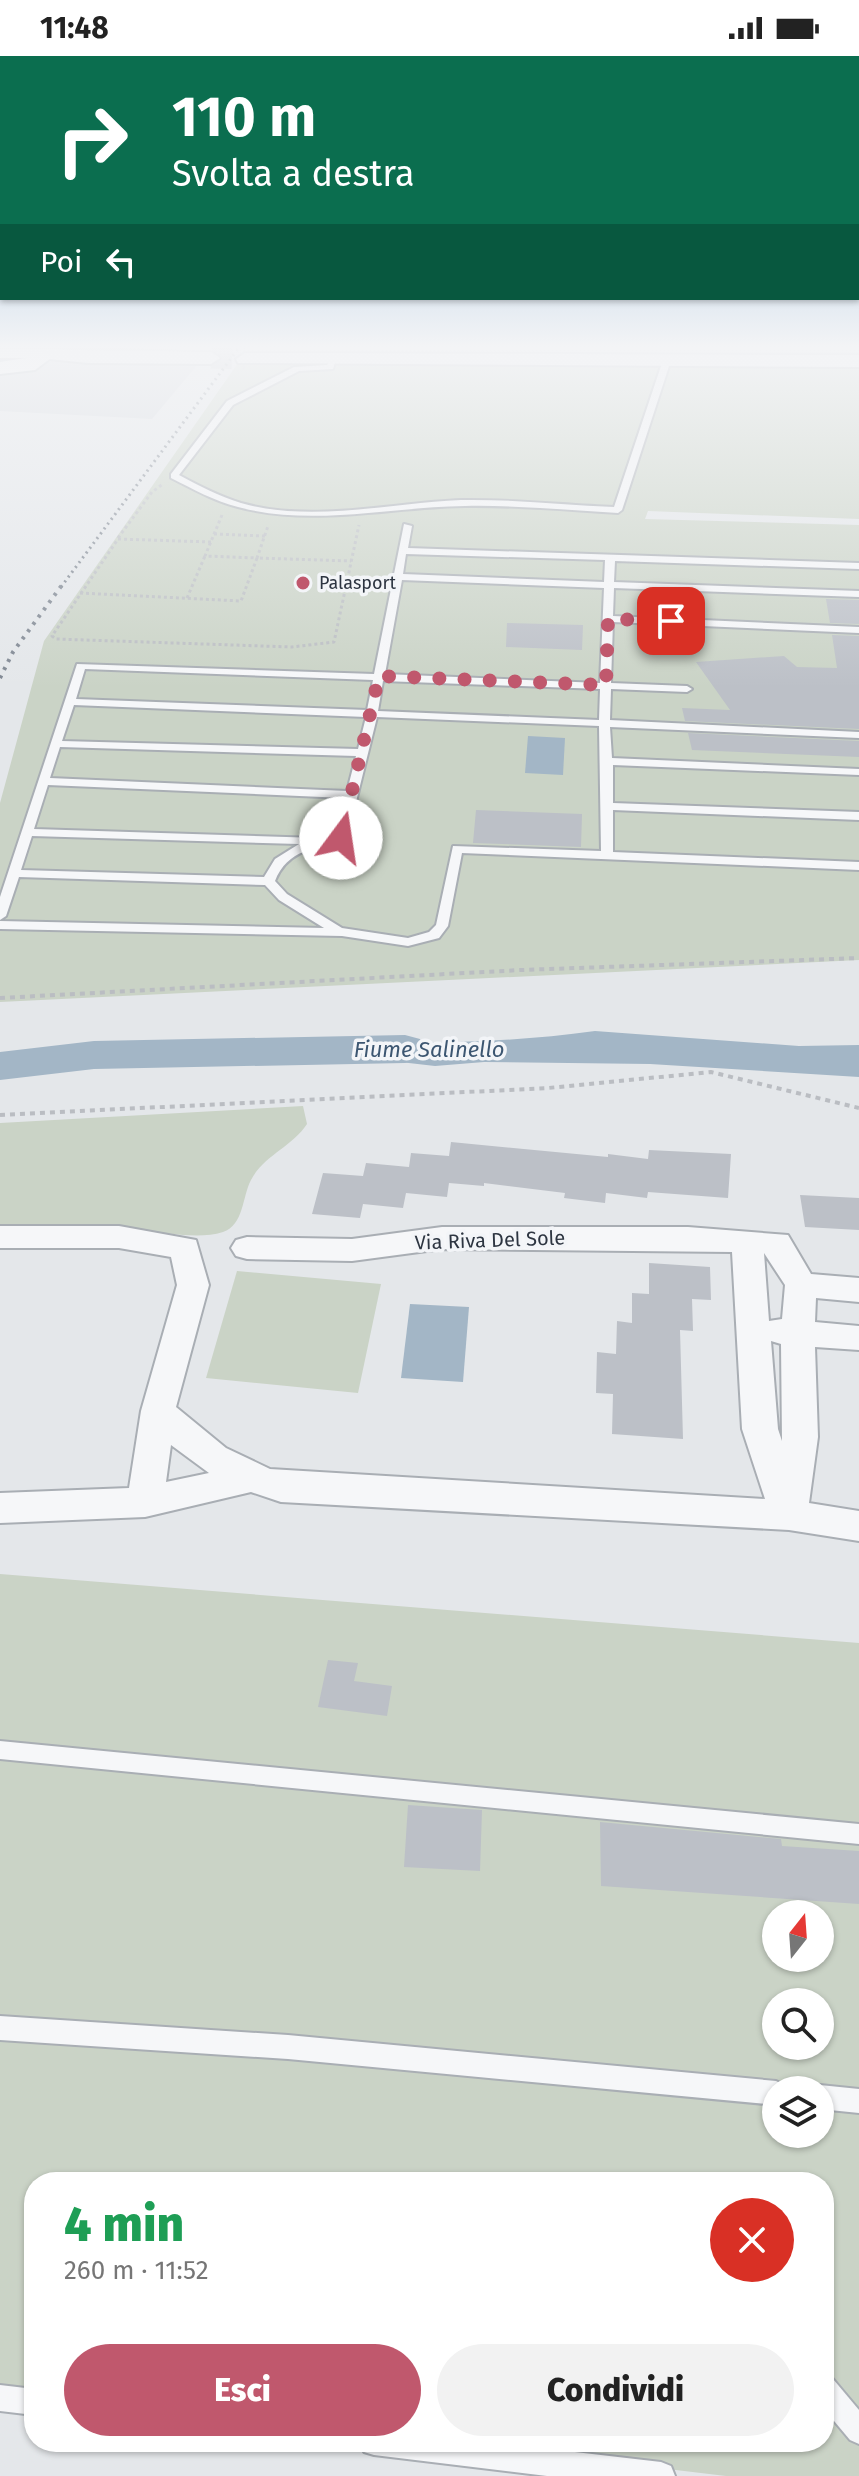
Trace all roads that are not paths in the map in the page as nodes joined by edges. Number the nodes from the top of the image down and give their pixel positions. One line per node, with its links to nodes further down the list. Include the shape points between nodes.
1 (185, 462): 2 (lane, via 174,476 228,502 272,514 362,513 443,504 618,510)
2 (631, 462)
3 (407, 526): 4 (lane)
4 (402, 551): 5 (lane); 7 (lane)
5 (610, 558): 6 (lane); 8 (lane)
6 (859, 566)
7 (397, 577): 8 (lane); 12 (lane)
8 (609, 585): 9 (lane); 10 (lane)
9 (859, 594)
10 (608, 619): 11 (lane); 13 (lane)
11 (859, 630)
12 (379, 676): 13 (lane); 15 (lane, via 81,666); 16 (lane)
13 (606, 685): 14 (lane); 17 (lane)
14 (687, 689)
15 (69, 702): 16 (lane); 19 (lane)
16 (372, 714): 17 (lane); 20 (lane)
17 (604, 723): 18 (lane); 21 (lane)
18 (859, 735)
19 (56, 744): 20 (lane); 23 (lane)
20 (362, 753): 24 (lane)
21 (607, 761): 22 (lane); 25 (lane)
22 (859, 772)
23 (43, 781): 24 (lane); 27 (lane)
24 (351, 795): 28 (lane, via 341,838)
25 (607, 806): 26 (lane); 29 (lane)
26 (859, 816)
27 (27, 832): 28 (lane); 31 (lane)
28 (315, 841): 32 (lane, via 280,860)
29 (607, 857): 30 (lane); 35 (lane, via 457,849 447,915 434,935 408,942)
30 (859, 866)
31 (14, 873): 32 (lane); 33 (lane)
32 (269, 881): 35 (lane, via 290,903)
33 (0, 916)
34 (0, 925): 35 (lane)
35 (342, 932)
36 (0, 1237): 44 (street, via 119,1237 185,1248 193,1285)
37 (747, 1241): 38 (street, Via Riva Del Sole, via 442,1238 352,1250); 39 (street, Via Riva Del Sole, via 777,1243); 41 (street)
38 (247, 1248)
39 (801, 1285): 40 (street); 42 (street)
40 (859, 1290)
41 (753, 1329): 42 (street); 48 (street, via 760,1429)
42 (798, 1333): 43 (street); 48 (street, via 800,1437)
43 (859, 1338)
44 (158, 1411): 45 (street, via 197,1450); 46 (street)
45 (249, 1478): 46 (street); 48 (street, via 281,1487)
46 (145, 1502): 47 (street)
47 (0, 1508)
48 (789, 1515): 49 (street)
49 (859, 1526)
50 (0, 1750): 51 (lane)
51 (859, 1834)
52 (0, 2028): 53 (lane, via 288,2047)
53 (762, 2092)
54 (834, 2098): 55 (lane)
55 (859, 2101)
56 (0, 2398): 58 (lane)
57 (834, 2400): 59 (lane)
58 (24, 2401)
59 (859, 2431)
60 (458, 2452): 61 (lane)
61 (661, 2476)

